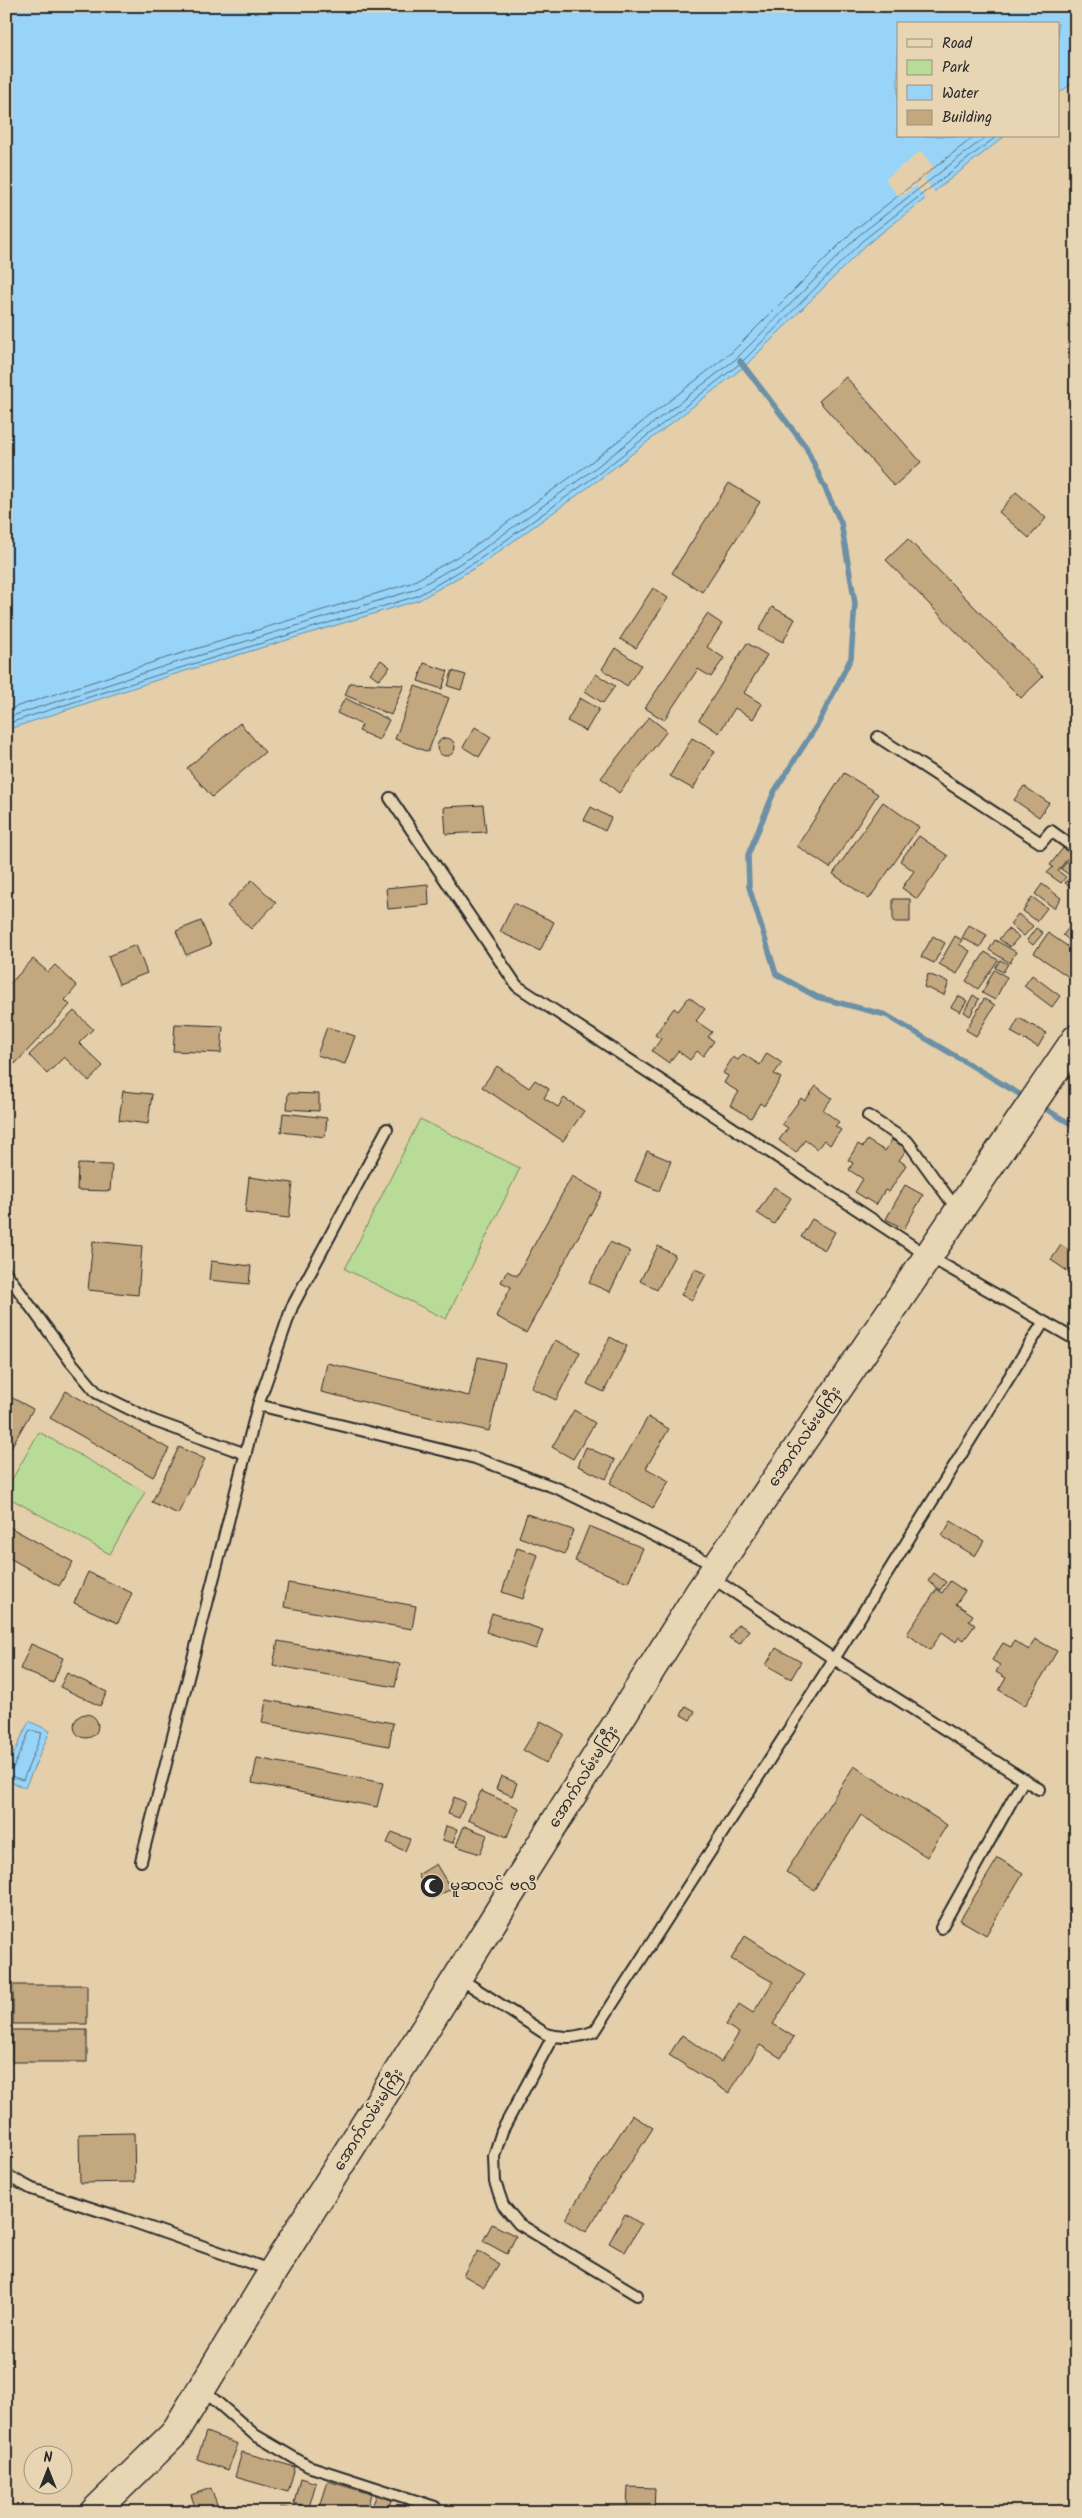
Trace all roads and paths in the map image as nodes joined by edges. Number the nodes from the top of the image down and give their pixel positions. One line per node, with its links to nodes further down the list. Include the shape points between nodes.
1 (878, 737): 3 (lane, via 1041,843 1051,831)
2 (390, 798): 8 (lane, via 517,986)
3 (1076, 849)
4 (1073, 1043): 7 (main road, အောက်လမ်းမကြီး)
5 (868, 1116): 7 (lane, via 908,1142)
6 (387, 1129): 12 (lane, via 292,1307)
7 (958, 1212): 8 (main road, အောက်လမ်းမကြီး)
8 (928, 1256): 10 (lane); 14 (main road, အောက်လမ်းမကြီး)
9 (6, 1273): 13 (lane, via 97,1393 154,1421)
10 (1043, 1323): 11 (lane); 15 (lane)
11 (1076, 1340)
12 (258, 1405): 13 (lane); 14 (lane, via 475,1458 559,1489)
13 (246, 1454): 18 (lane)
14 (714, 1571): 15 (lane); 20 (main road, အောက်လမ်းမကြီး)
15 (834, 1659): 16 (lane); 21 (lane, via 595,2031 581,2037)
16 (1024, 1779): 17 (lane); 19 (lane)
17 (1039, 1789)
18 (141, 1861)
19 (942, 1928)
20 (458, 1978): 21 (lane); 23 (main road, အောက်လမ်းမကြီး)
21 (553, 2036): 24 (lane, via 502,2131 494,2156 495,2182 503,2205 519,2224)
22 (6, 2175): 23 (lane, via 32,2189)
23 (273, 2271): 25 (main road, အောက်လမ်းမကြီး)
24 (636, 2295)
25 (202, 2390): 26 (lane, via 255,2435 308,2466); 27 (main road, အောက်လမ်းမကြီး, via 174,2434)
26 (435, 2507)
27 (94, 2512)

